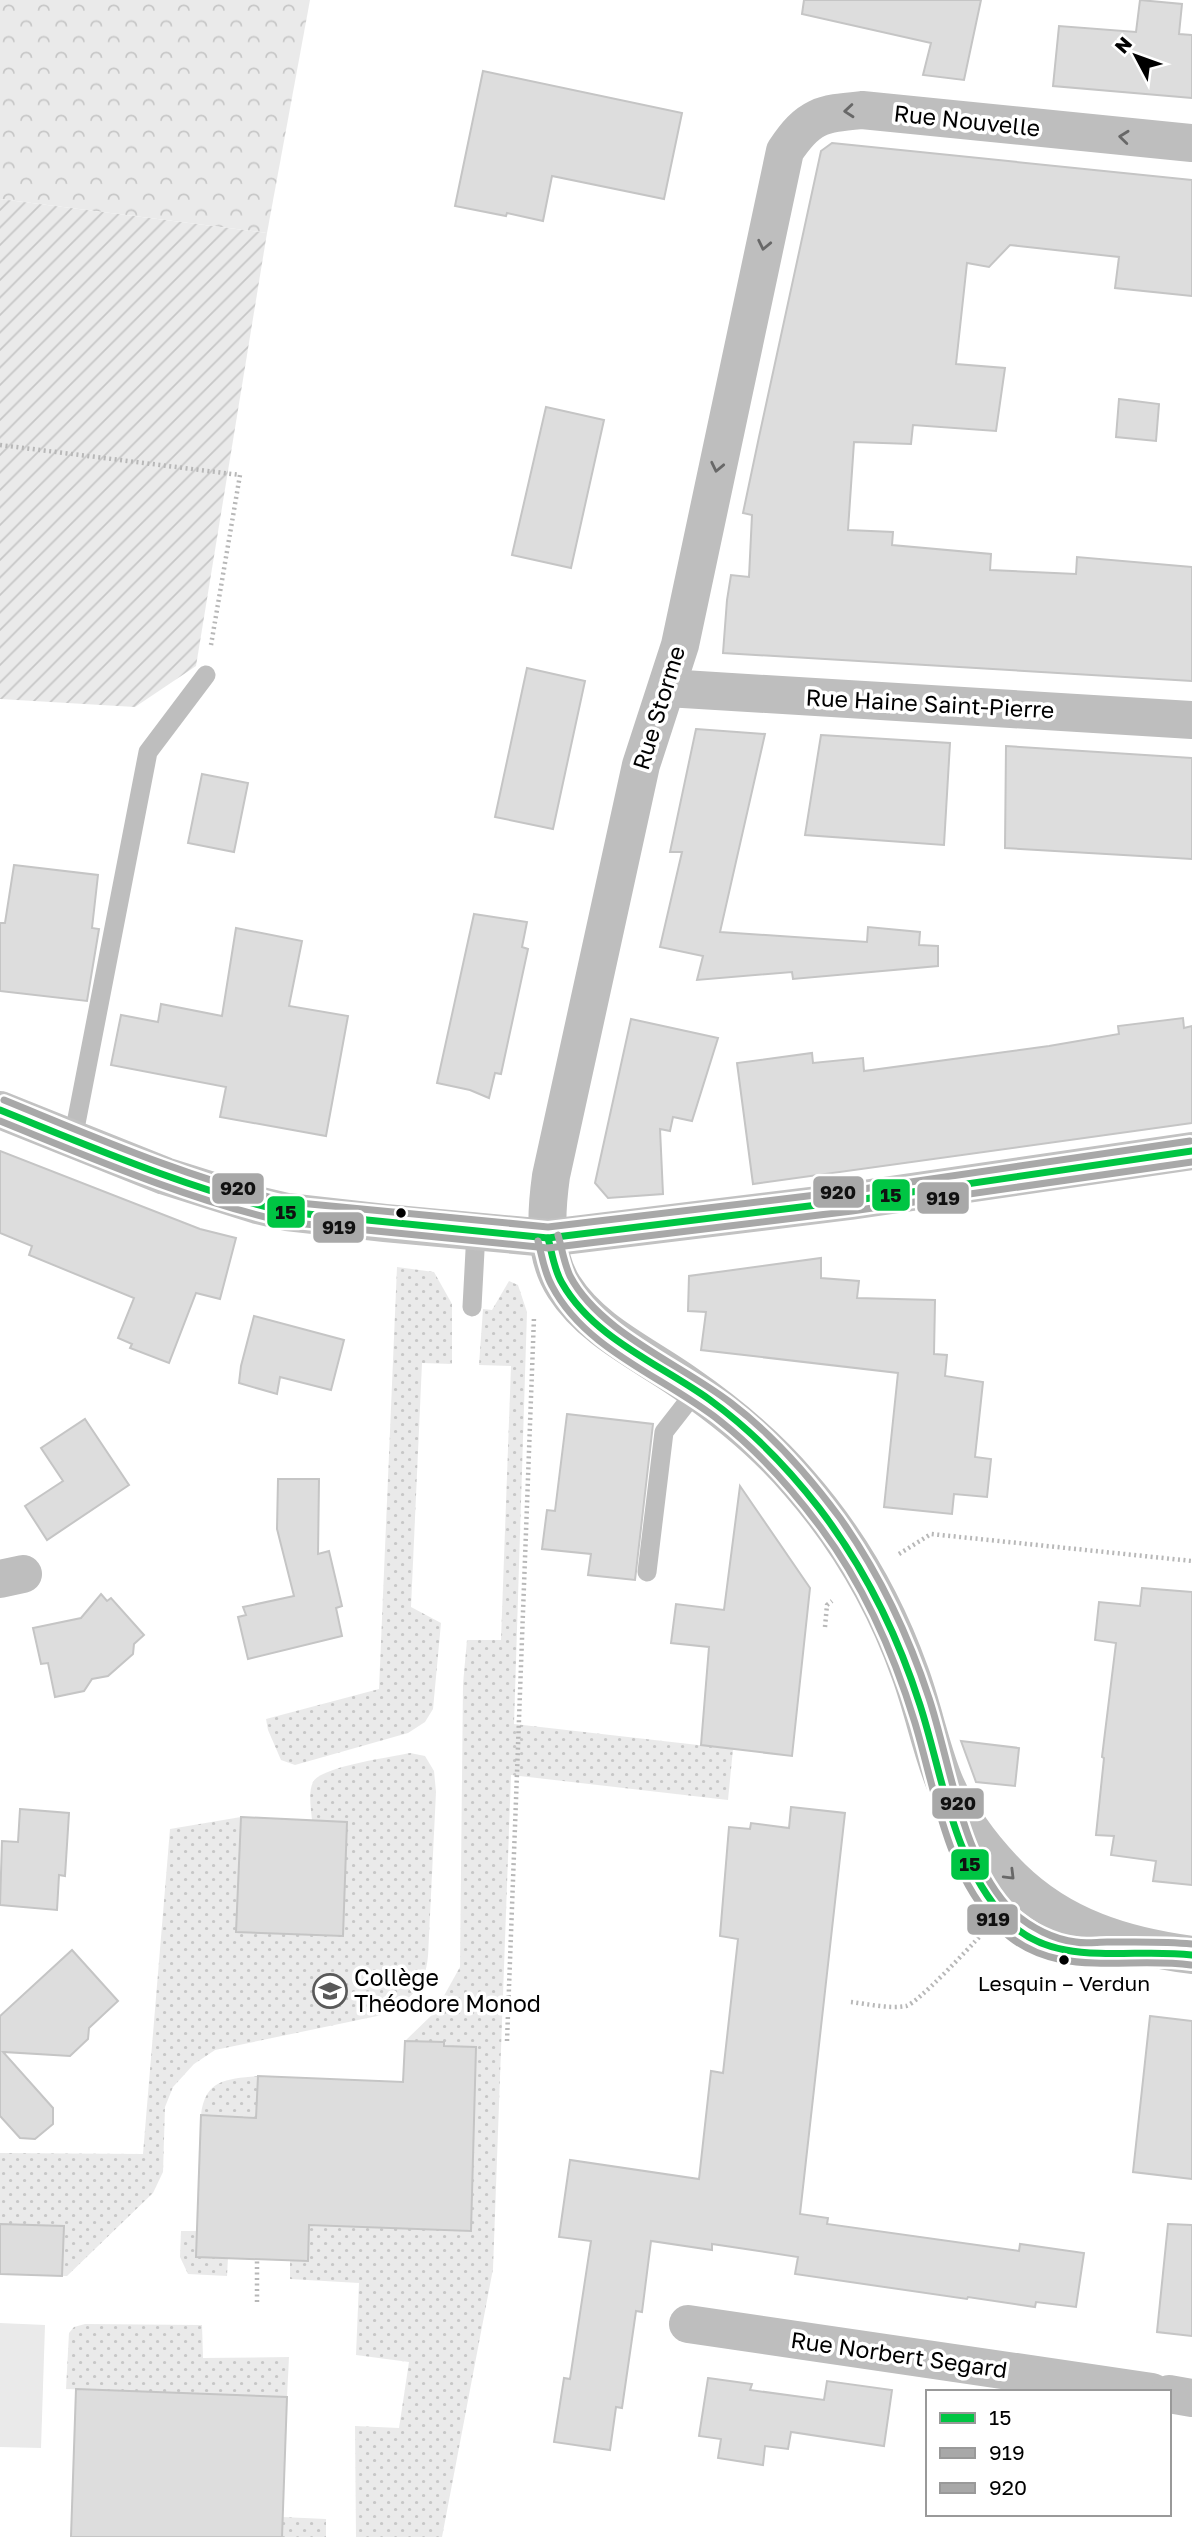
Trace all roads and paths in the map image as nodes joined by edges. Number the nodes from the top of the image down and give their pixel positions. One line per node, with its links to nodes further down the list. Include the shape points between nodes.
1 (1192, 144): 2 (street, Rue Nouvelle, one-way to 2, via 862,110 811,120 785,151)
2 (778, 178): 5 (street, Rue Storme, one-way to 5, via 680,645)
3 (0, 445): 4 (path, via 240,475)
4 (206, 675): 8 (lane, via 148,752)
5 (667, 688): 6 (street, Rue Haine Saint-Pierre); 11 (street, Rue Storme, via 641,765 554,1163 547,1206)
6 (1192, 720)
7 (0, 1110): 8 (street)
8 (74, 1139): 10 (street, via 165,1176 287,1212)
9 (1192, 1151): 11 (street, via 850,1201)
10 (476, 1232): 11 (street); 12 (lane)
11 (548, 1238): 14 (street, Rue Storme, via 563,1286 579,1307)
12 (472, 1307)
13 (534, 1331): 22 (path)
14 (696, 1391): 16 (lane, via 664,1432); 17 (street, Rue Storme, via 763,1445 799,1483 838,1531)
15 (1192, 1561): 17 (path, via 931,1534)
16 (647, 1573)
17 (864, 1576): 18 (street, Rue Storme, via 884,1608 910,1673)
18 (943, 1780): 19 (lane, via 965,1854 979,1886); 20 (street, Rue Storme, one-way to 20, via 986,1849 1048,1908 1099,1935)
19 (1000, 1914): 20 (lane, via 1020,1932 1059,1950); 21 (path, via 910,2005)
20 (1181, 1953)
21 (851, 2002)
22 (507, 2041)
23 (257, 2260): 24 (path)
24 (257, 2302)
25 (688, 2324): 26 (street, Rue Norbert Segard)
26 (1138, 2390)
27 (1171, 2394): 28 (street)
28 (1192, 2398)

